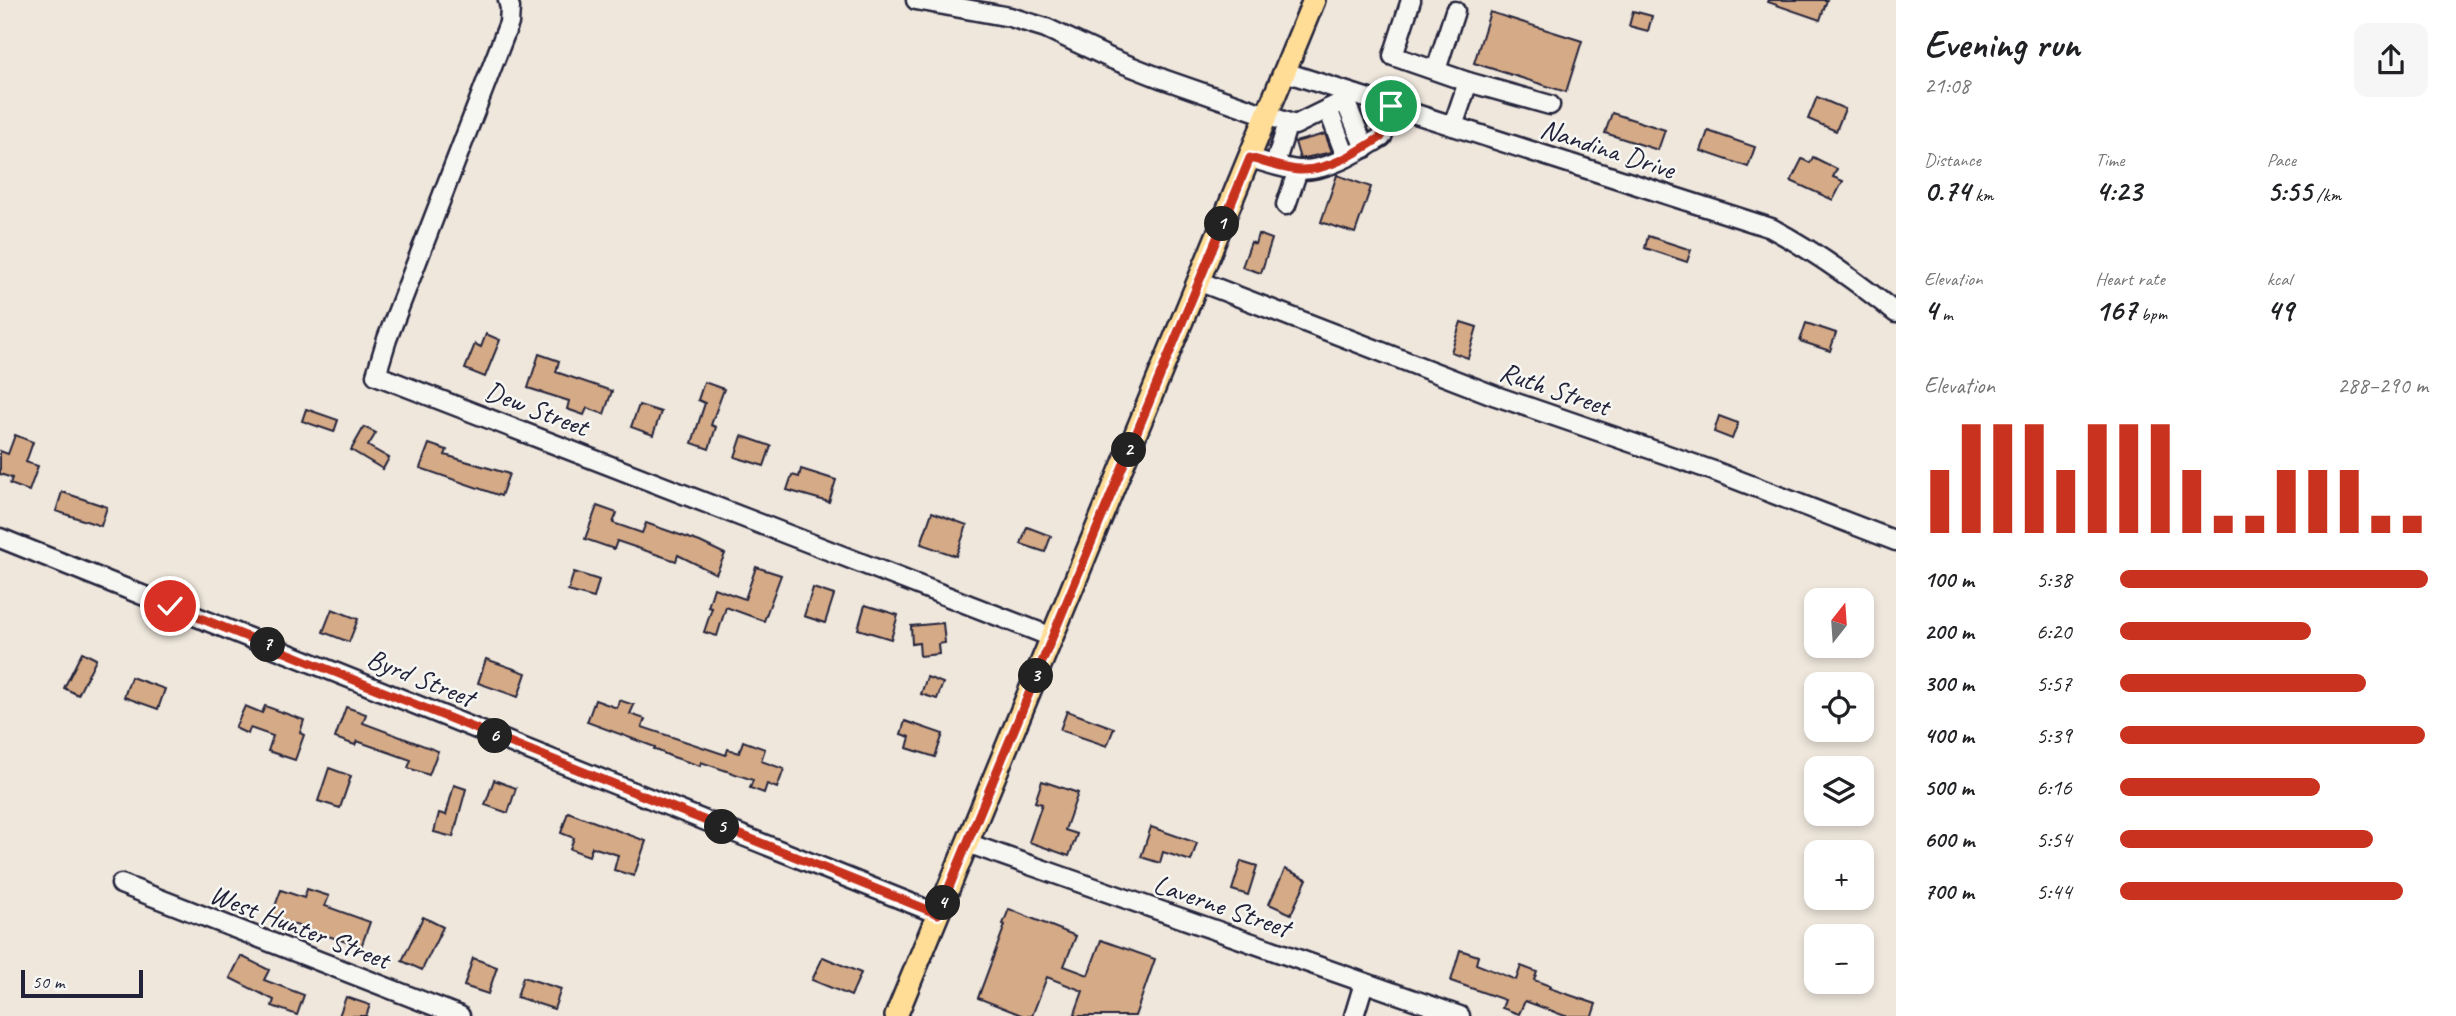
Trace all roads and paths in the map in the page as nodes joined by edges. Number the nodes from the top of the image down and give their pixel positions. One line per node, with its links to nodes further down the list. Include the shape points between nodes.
1 (508, 0): 26 (street, Dew Street, via 509,23 376,375)
2 (916, 0): 13 (street, via 1046,28 1112,59)
3 (1314, 0): 7 (main road)
4 (1411, 0): 6 (street, via 1393,56)
5 (1455, 11): 6 (street)
6 (1436, 70): 8 (street)
7 (1284, 72): 9 (street, Nandina Drive); 13 (main road)
8 (1468, 82): 10 (street); 15 (street)
9 (1350, 98): 11 (street, Nandina Drive); 12 (street); 16 (street)
10 (1550, 105)
11 (1391, 106): 15 (street, Nandina Drive); 16 (street, via 1381,137)
12 (1328, 109): 14 (street, via 1295,125); 17 (street)
13 (1266, 116): 14 (street); 18 (main road)
14 (1288, 123): 19 (street)
15 (1453, 126): 23 (street, Nandina Drive, via 1771,228 1848,274)
16 (1364, 148): 17 (street)
17 (1346, 157): 20 (street)
18 (1250, 158): 19 (street); 22 (main road)
19 (1275, 164): 20 (street)
20 (1298, 170): 21 (street)
21 (1286, 205)
22 (1198, 281): 25 (street, Ruth Street, via 1496,396 1714,471); 26 (main road)
23 (1896, 313)
24 (0, 538): 29 (street, Byrd Street)
25 (1896, 541)
26 (1052, 637): 27 (main road)
27 (967, 843): 29 (main road); 30 (street, Laverne Street)
28 (121, 884): 31 (street, West Hunter Street)
29 (938, 914): 32 (main road)
30 (1364, 983): 33 (street); 34 (street, Laverne Street)
31 (460, 1016)
32 (896, 1016)
33 (1354, 1016)
34 (1460, 1016)

